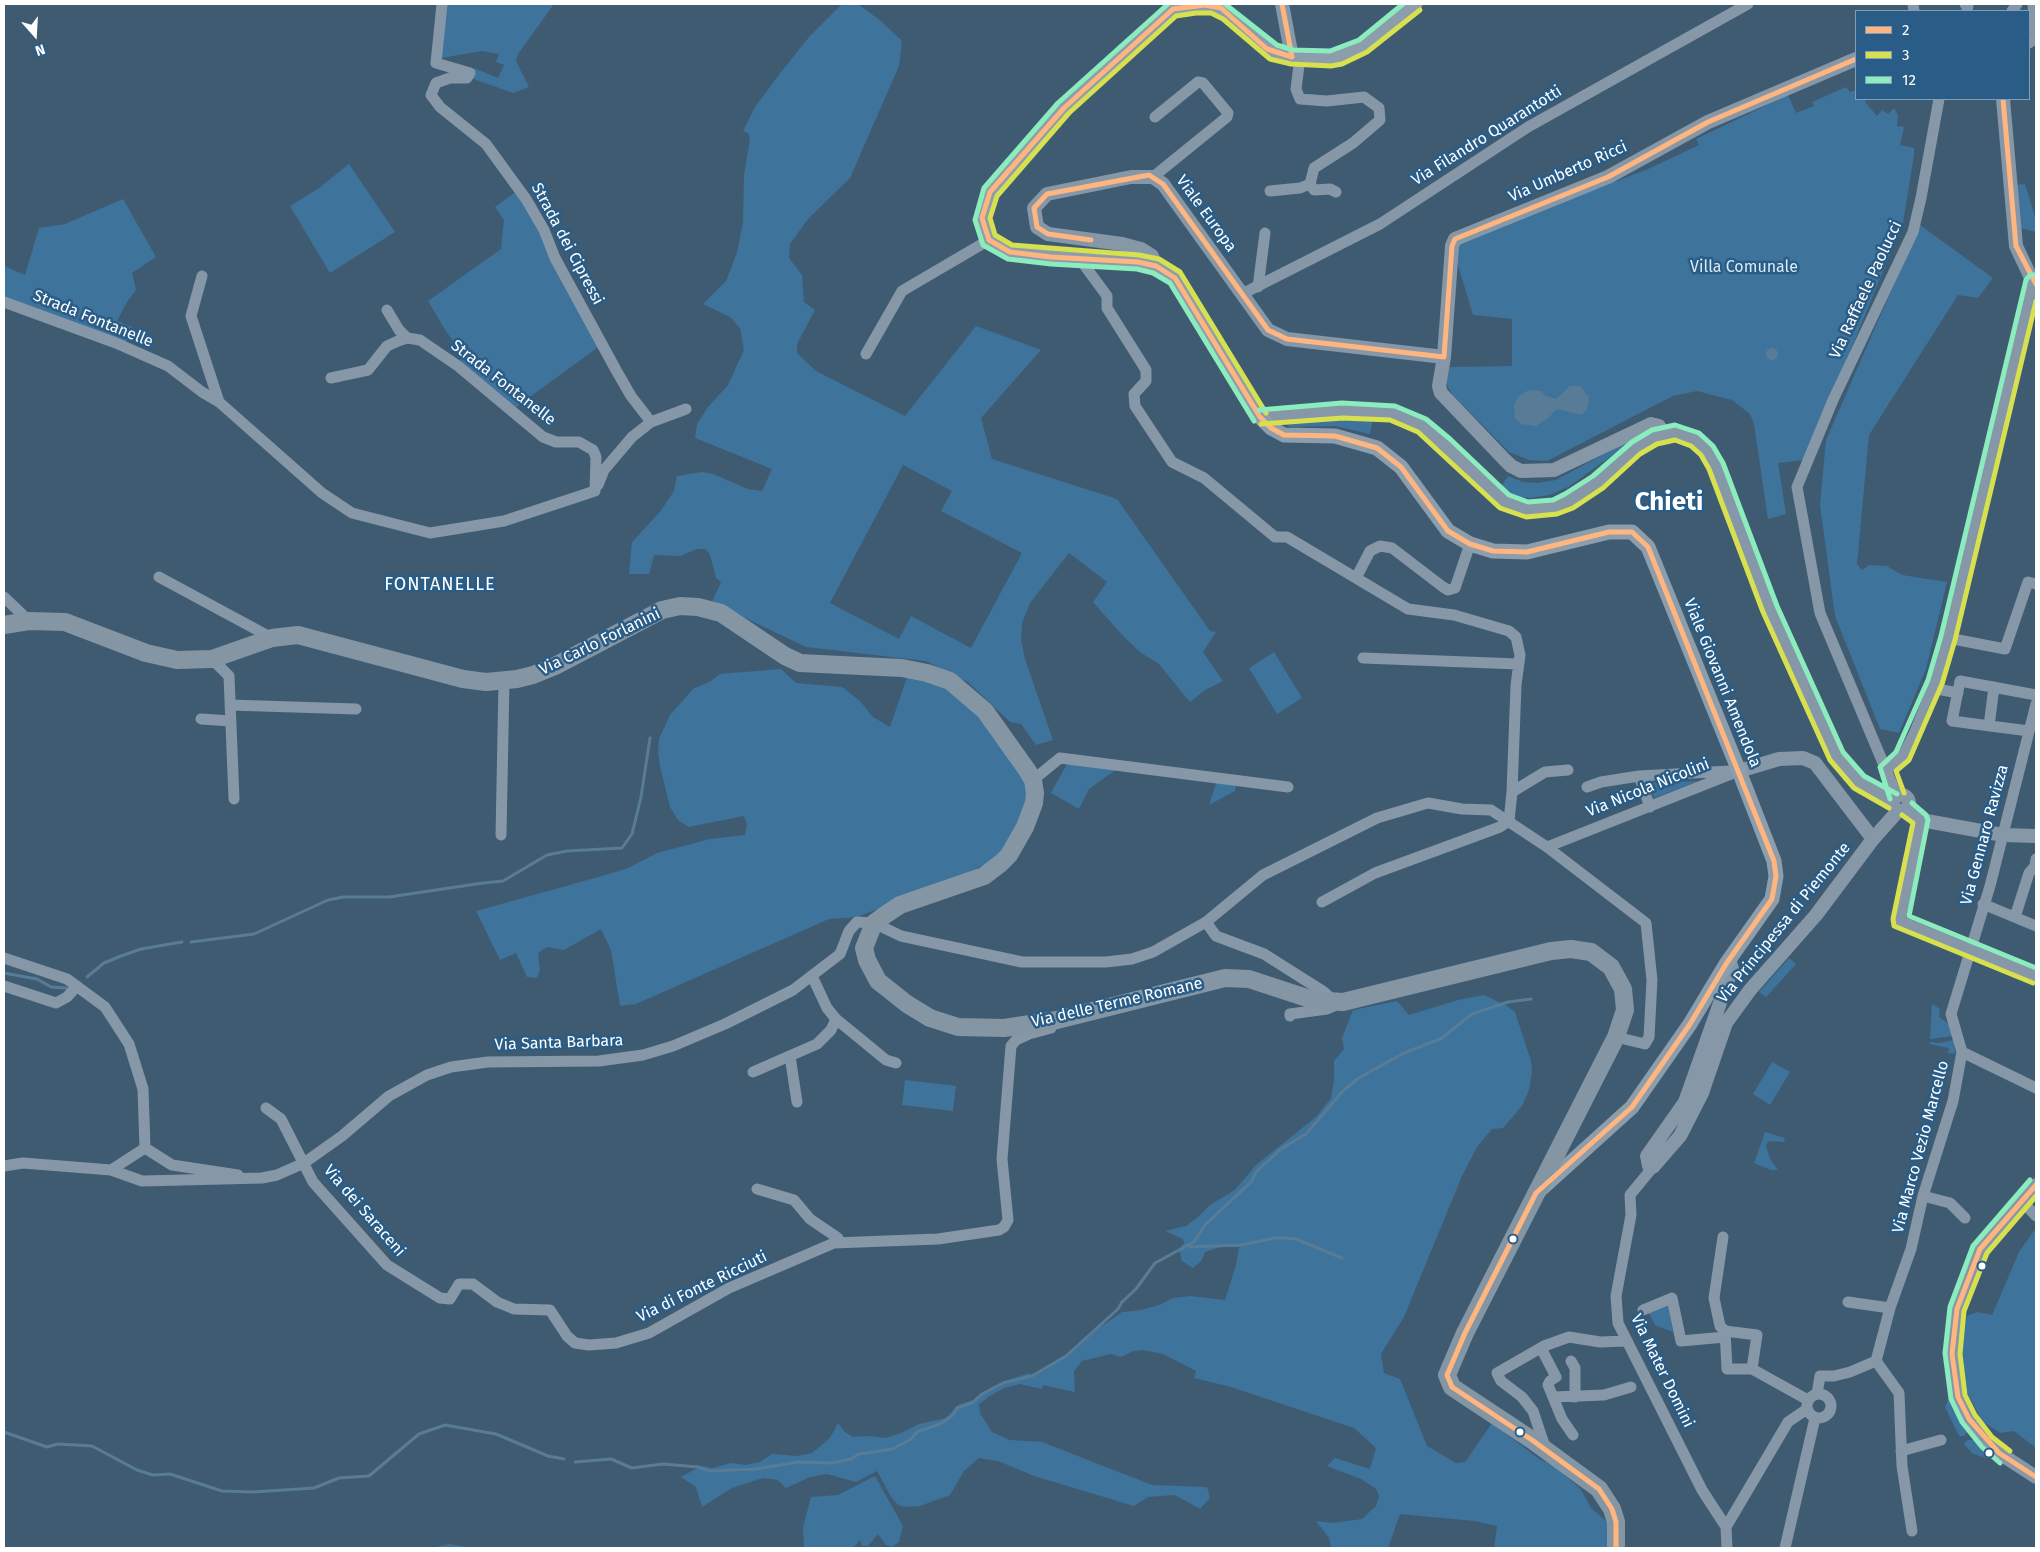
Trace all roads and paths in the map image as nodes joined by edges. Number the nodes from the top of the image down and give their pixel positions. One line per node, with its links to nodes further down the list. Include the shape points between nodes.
1 (442, 4): 33 (street, Strada dei Cipressi, via 436,63 470,73 468,78 450,78 436,84 431,95 440,107 486,144 526,199 616,370)
2 (1282, 4): 7 (street)
3 (1415, 4): 7 (main road, via 1363,46 1348,54 1331,59)
4 (1748, 4): 22 (street, Via Filandro Quarantotti, via 1528,127 1380,224)
5 (2033, 5): 6 (street, via 2036,37)
6 (2030, 42)
7 (1296, 57): 13 (street, via 1296,89 1300,99 1327,101 1364,97 1379,108 1380,114 1380,120 1353,143 1314,168); 17 (main road, via 1268,49 1221,8 1205,4 1174,9 1064,108 990,192 982,218)
8 (1855, 59): 28 (street, Via Umberto Ricci, via 1708,122 1608,177 1455,239)
9 (1939, 100): 60 (street, Via Raffaele Paolucci, via 1913,232 1833,400 1796,487 1820,612)
10 (2003, 100): 21 (street, via 2016,246)
11 (1155, 117): 12 (street, via 1198,82 1203,83 1228,113)
12 (1153, 177): 19 (street, Viale Europa, via 1131,177 1047,194 1034,208 1037,227 1048,234 1122,244 1152,256); 23 (street, Viale Europa, via 1163,184)
13 (1310, 184): 14 (street); 15 (street, via 1314,190)
14 (1270, 191)
15 (1336, 192)
16 (1265, 233): 22 (street)
17 (989, 240): 18 (main road, via 1010,252); 27 (street, via 902,291)
18 (1079, 258): 19 (main road); 38 (street, via 1108,296 1107,308 1146,370 1146,381 1134,394 1135,406 1172,462 1204,478 1275,537 1287,537)
19 (1156, 266): 32 (main road, via 1175,278)
20 (202, 276): 30 (street, via 191,316)
21 (2035, 283): 44 (street)
22 (1258, 287): 23 (street, Via Filandro Quarantotti)
23 (1242, 294): 28 (street, Viale Europa, via 1268,330 1287,338)
24 (4, 302): 30 (street, Strada Fontanelle, via 116,343 168,366)
25 (387, 310): 26 (street, via 398,330)
26 (407, 338): 29 (street, via 387,346 368,370); 35 (street, Strada Fontanelle, via 420,340 458,366 543,437 556,442 578,442 593,450 596,457)
27 (866, 354)
28 (1444, 357): 34 (street, via 1439,386 1444,398 1511,466 1521,471 1554,470 1651,424 1659,426)
29 (331, 378)
30 (219, 402): 35 (street, Strada Fontanelle, via 322,493 352,513 395,526 430,533 477,526 504,521)
31 (686, 409): 33 (street)
32 (1260, 417): 34 (street, via 1343,410 1392,413 1422,424 1495,494 1516,508 1527,510 1554,507 1569,501 1598,482 1636,448); 36 (main road, Viale Giovanni Amendola, via 1284,435 1335,436 1377,448 1401,467 1448,531)
33 (651, 422): 35 (street, via 615,456 604,470)
34 (1662, 434): 69 (street, via 1675,432 1685,435 1706,450 1716,466 1770,609 1836,756 1859,782)
35 (595, 491)
36 (1470, 544): 38 (street, via 1455,588 1448,590 1392,548 1380,546 1370,551); 62 (main road, Viale Giovanni Amendola, via 1493,551 1527,552 1609,532 1632,532 1648,547)
37 (160, 577): 43 (street)
38 (1356, 578): 47 (street, via 1408,609 1454,615 1509,631 1520,647)
39 (2036, 584): 44 (street, via 2028,582 2005,649)
40 (4, 597): 41 (street)
41 (29, 621): 42 (main road, Via Carlo Forlanini); 46 (main road, Via Carlo Forlanini, via 65,622 146,653 177,660)
42 (4, 625)
43 (272, 638): 46 (main road, Via Carlo Forlanini); 48 (main road, Via Carlo Forlanini, via 298,635 462,679)
44 (1948, 638): 50 (street)
45 (1363, 658): 47 (street)
46 (212, 659): 54 (street, via 229,676)
47 (1518, 664): 67 (street)
48 (504, 681): 64 (main road, Via Carlo Forlanini, via 555,666 662,610 698,607 721,613 800,663 902,668 950,681 985,711); 73 (street)
49 (1994, 687): 51 (street, via 1960,681); 52 (street); 58 (street)
50 (1932, 688): 51 (street); 60 (street, via 1902,756)
51 (1958, 693): 58 (street, via 1952,722)
52 (2036, 695)
53 (2036, 704): 59 (street, Via Gennaro Ravizza)
54 (230, 705): 55 (street); 57 (street)
55 (356, 710)
56 (201, 719): 57 (street)
57 (231, 721): 68 (street)
58 (1989, 726): 59 (street)
59 (2032, 730): 74 (street, Via Gennaro Ravizza)
60 (1887, 769): 69 (street)
61 (1568, 770): 67 (street, via 1545,772)
62 (1740, 771): 63 (street); 70 (street, Via Nicola Nicolini); 76 (street, Via Nicola Nicolini, via 1779,759 1803,758 1815,763); 87 (main road, Viale Giovanni Amendola, via 1774,861 1776,876 1772,899)
63 (1639, 776): 66 (street); 70 (street)
64 (1033, 780): 65 (street, via 1060,758 1207,782); 83 (main road, via 1035,793 1030,815 1009,855 1001,863 984,876 900,905)
65 (1288, 787)
66 (1587, 787)
67 (1512, 792): 71 (street)
68 (234, 799)
69 (1899, 804): 72 (street); 76 (street, Via Principessa di Piemonte)
70 (1650, 807): 77 (street, Via Nicola Nicolini)
71 (1509, 820): 77 (street); 79 (street, via 1375,873); 82 (street, via 1491,810 1428,803 1377,818 1264,875)
72 (1922, 820): 74 (street); 85 (street, via 1900,921)
73 (502, 835)
74 (2003, 835): 75 (street); 80 (street, Via Gennaro Ravizza)
75 (2036, 836)
76 (1873, 839): 106 (street, Via Principessa di Piemonte, via 1816,915 1750,990 1726,1023 1702,1094 1680,1136)
77 (1547, 847): 95 (street, via 1646,923 1652,980 1649,1037 1646,1044)
78 (2036, 859): 81 (street)
79 (1322, 902)
80 (1983, 904): 81 (street); 85 (street, Via Gennaro Ravizza)
81 (2015, 917): 84 (street)
82 (1206, 922): 83 (street, via 1153,952 1106,962 1022,962 901,936); 92 (street, via 1216,936 1264,954 1324,992)
83 (874, 923): 88 (street, Via Santa Barbara, via 858,922 849,931 840,954); 93 (main road, Via delle Terme Romane, via 864,948 878,981 930,1018 958,1027 1004,1028)
84 (2036, 926)
85 (1969, 949): 89 (street); 96 (street, Via Gennaro Ravizza, via 1951,1014)
86 (4, 958): 91 (street, via 67,978)
87 (1730, 960): 106 (street, via 1732,968 1684,1102 1647,1156 1648,1166); 111 (main road, Viale Giovanni Amendola, via 1632,1107)
88 (812, 976): 94 (street); 104 (street, Via Santa Barbara, via 793,990 733,1020 643,1055 599,1061 488,1062 451,1067 389,1096)
89 (2036, 976)
90 (4, 986): 91 (street, via 56,1002 67,997)
91 (77, 986): 103 (street, via 105,1008 129,1044 143,1089)
92 (1334, 1006): 93 (main road, Via delle Terme Romane, via 1249,980 1224,978); 95 (main road, Via delle Terme Romane, via 1551,951 1571,949 1591,952 1611,967 1623,989 1625,1010)
93 (1075, 1015): 117 (street, Via di Fonte Ricciuti, via 1067,1025 1029,1034 1016,1040 1012,1046 1002,1159 1008,1220 1004,1227 938,1239)
94 (836, 1019): 97 (street, via 818,1044); 98 (street, via 886,1060)
95 (1616, 1037): 111 (main road, Via delle Terme Romane)
96 (1962, 1052): 100 (street); 112 (street, Via Marco Vezio Marcello, via 1953,1101)
97 (790, 1056): 99 (street); 101 (street)
98 (896, 1063)
99 (753, 1072)
100 (2036, 1088)
101 (797, 1102)
102 (266, 1108): 104 (street, via 281,1118)
103 (145, 1148): 107 (street); 108 (street, via 172,1165)
104 (304, 1163): 108 (street, Via Santa Barbara); 123 (street, Via dei Saraceni, via 313,1182 387,1265 440,1298 450,1299 459,1284 473,1284 514,1309 550,1310 567,1336)
105 (4, 1166): 107 (street, via 23,1163)
106 (1653, 1168): 122 (street, Via Mater Domini, via 1630,1195 1616,1310)
107 (111, 1170): 108 (street, via 142,1181)
108 (262, 1178)
109 (2036, 1185): 113 (street)
110 (757, 1189): 117 (street, via 794,1200 810,1219)
111 (1536, 1193): 134 (main road, Via delle Terme Romane, via 1465,1333 1447,1376 1452,1387)
112 (1923, 1196): 115 (street, via 1950,1202); 119 (street, Via Marco Vezio Marcello, via 1911,1249)
113 (2022, 1201): 114 (street); 136 (street, via 1980,1249 1957,1309 1952,1354 1958,1397 1963,1409 1987,1442)
114 (2036, 1216)
115 (1965, 1218)
116 (1723, 1237): 121 (street, via 1714,1298)
117 (840, 1242): 123 (street, Via di Fonte Ricciuti, via 729,1288 649,1333 616,1343)
118 (1848, 1302): 119 (street)
119 (1890, 1308): 126 (street, Via Marco Vezio Marcello)
120 (1643, 1310): 121 (street, via 1672,1298 1681,1341)
121 (1725, 1334): 127 (street, via 1727,1369); 127 (street, via 1757,1335)
122 (1626, 1341): 124 (street, via 1600,1342 1569,1337); 137 (street, Via Mater Domini, via 1702,1490)
123 (576, 1342)
124 (1541, 1348): 129 (street, via 1556,1378 1548,1385); 134 (street, via 1497,1373 1501,1381 1533,1411)
125 (1571, 1361): 130 (street, via 1575,1368)
126 (1876, 1361): 131 (street, via 1850,1372 1820,1376); 135 (street, via 1899,1393)
127 (1752, 1369): 131 (street)
128 (1631, 1387): 130 (street, via 1604,1395)
129 (1553, 1397): 130 (street); 132 (street)
130 (1575, 1397)
131 (1812, 1405): 137 (street, via 1788,1422); 141 (street)
132 (1573, 1435)
133 (1941, 1440): 135 (street)
134 (1546, 1450): 139 (main road, via 1599,1488 1616,1522)
135 (1901, 1451): 138 (street)
136 (2036, 1477)
137 (1726, 1526): 140 (street)
138 (1912, 1531)
139 (1616, 1548)
140 (1727, 1548)
141 (1785, 1548)

